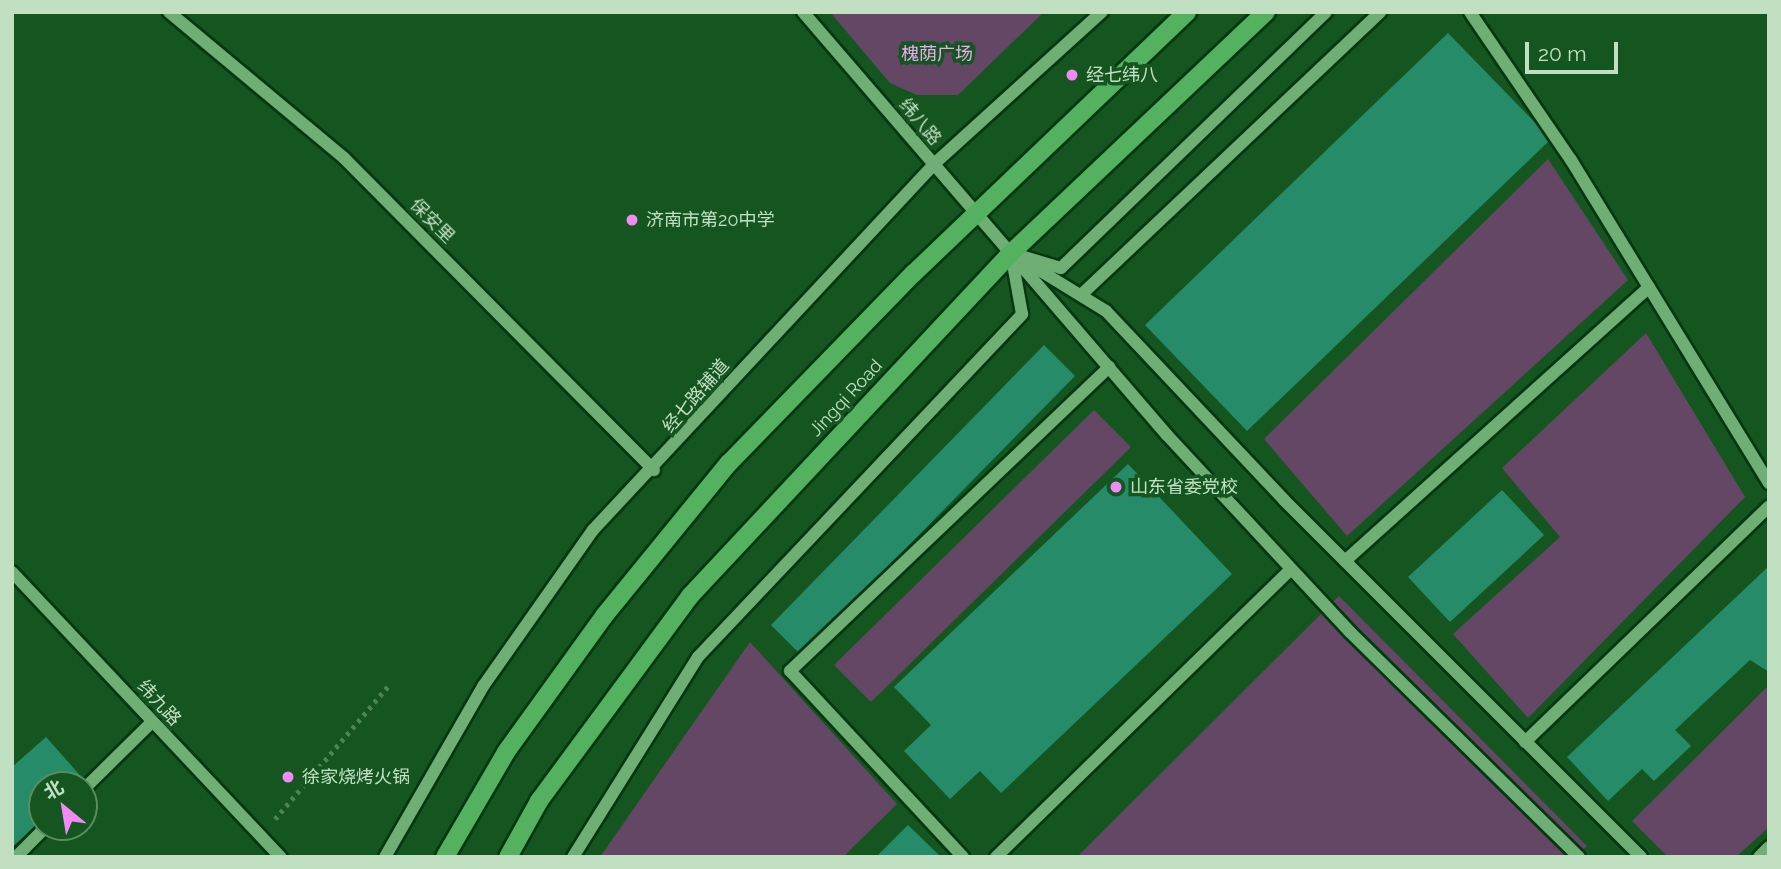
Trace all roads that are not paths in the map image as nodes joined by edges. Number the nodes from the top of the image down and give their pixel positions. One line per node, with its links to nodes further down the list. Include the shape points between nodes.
1 (169, 12): 15 (street, 保安里, via 344,158)
2 (803, 12): 9 (street, 纬八路)
3 (1102, 12): 9 (street, 经七路辅道)
4 (1187, 12): 10 (main road)
5 (1266, 12): 11 (main road, Jingqi Road)
6 (1326, 12): 11 (street, via 1061,268)
7 (1380, 12): 13 (street)
8 (1470, 12): 12 (street)
9 (933, 165): 10 (street, 纬八路); 15 (street, 经七路辅道)
10 (976, 215): 11 (street, 纬八路); 29 (main road, via 729,463 604,617 506,752)
11 (1011, 253): 13 (street); 14 (street); 30 (main road, Jingqi Road, via 690,596 539,801); 31 (street, via 1022,314 698,657)
12 (1649, 287): 16 (street); 18 (street)
13 (1081, 295): 18 (street, via 1106,311)
14 (1109, 367): 19 (street); 32 (street, via 790,671)
15 (654, 471): 28 (street, 经七路辅道, via 593,530 484,685)
16 (1769, 483)
17 (1769, 506): 22 (street)
18 (1345, 561): 22 (street)
19 (1291, 569): 33 (street); 34 (street)
20 (12, 572): 21 (street, 纬九路)
21 (152, 722): 23 (street); 27 (street, 纬九路)
22 (1525, 742): 35 (street)
23 (98, 775)
24 (32, 841): 26 (street)
25 (1769, 847): 36 (street)
26 (16, 857)
27 (281, 857)
28 (385, 857)
29 (445, 857)
30 (508, 857)
31 (573, 857)
32 (963, 857)
33 (996, 857)
34 (1579, 857)
35 (1641, 857)
36 (1759, 857)

